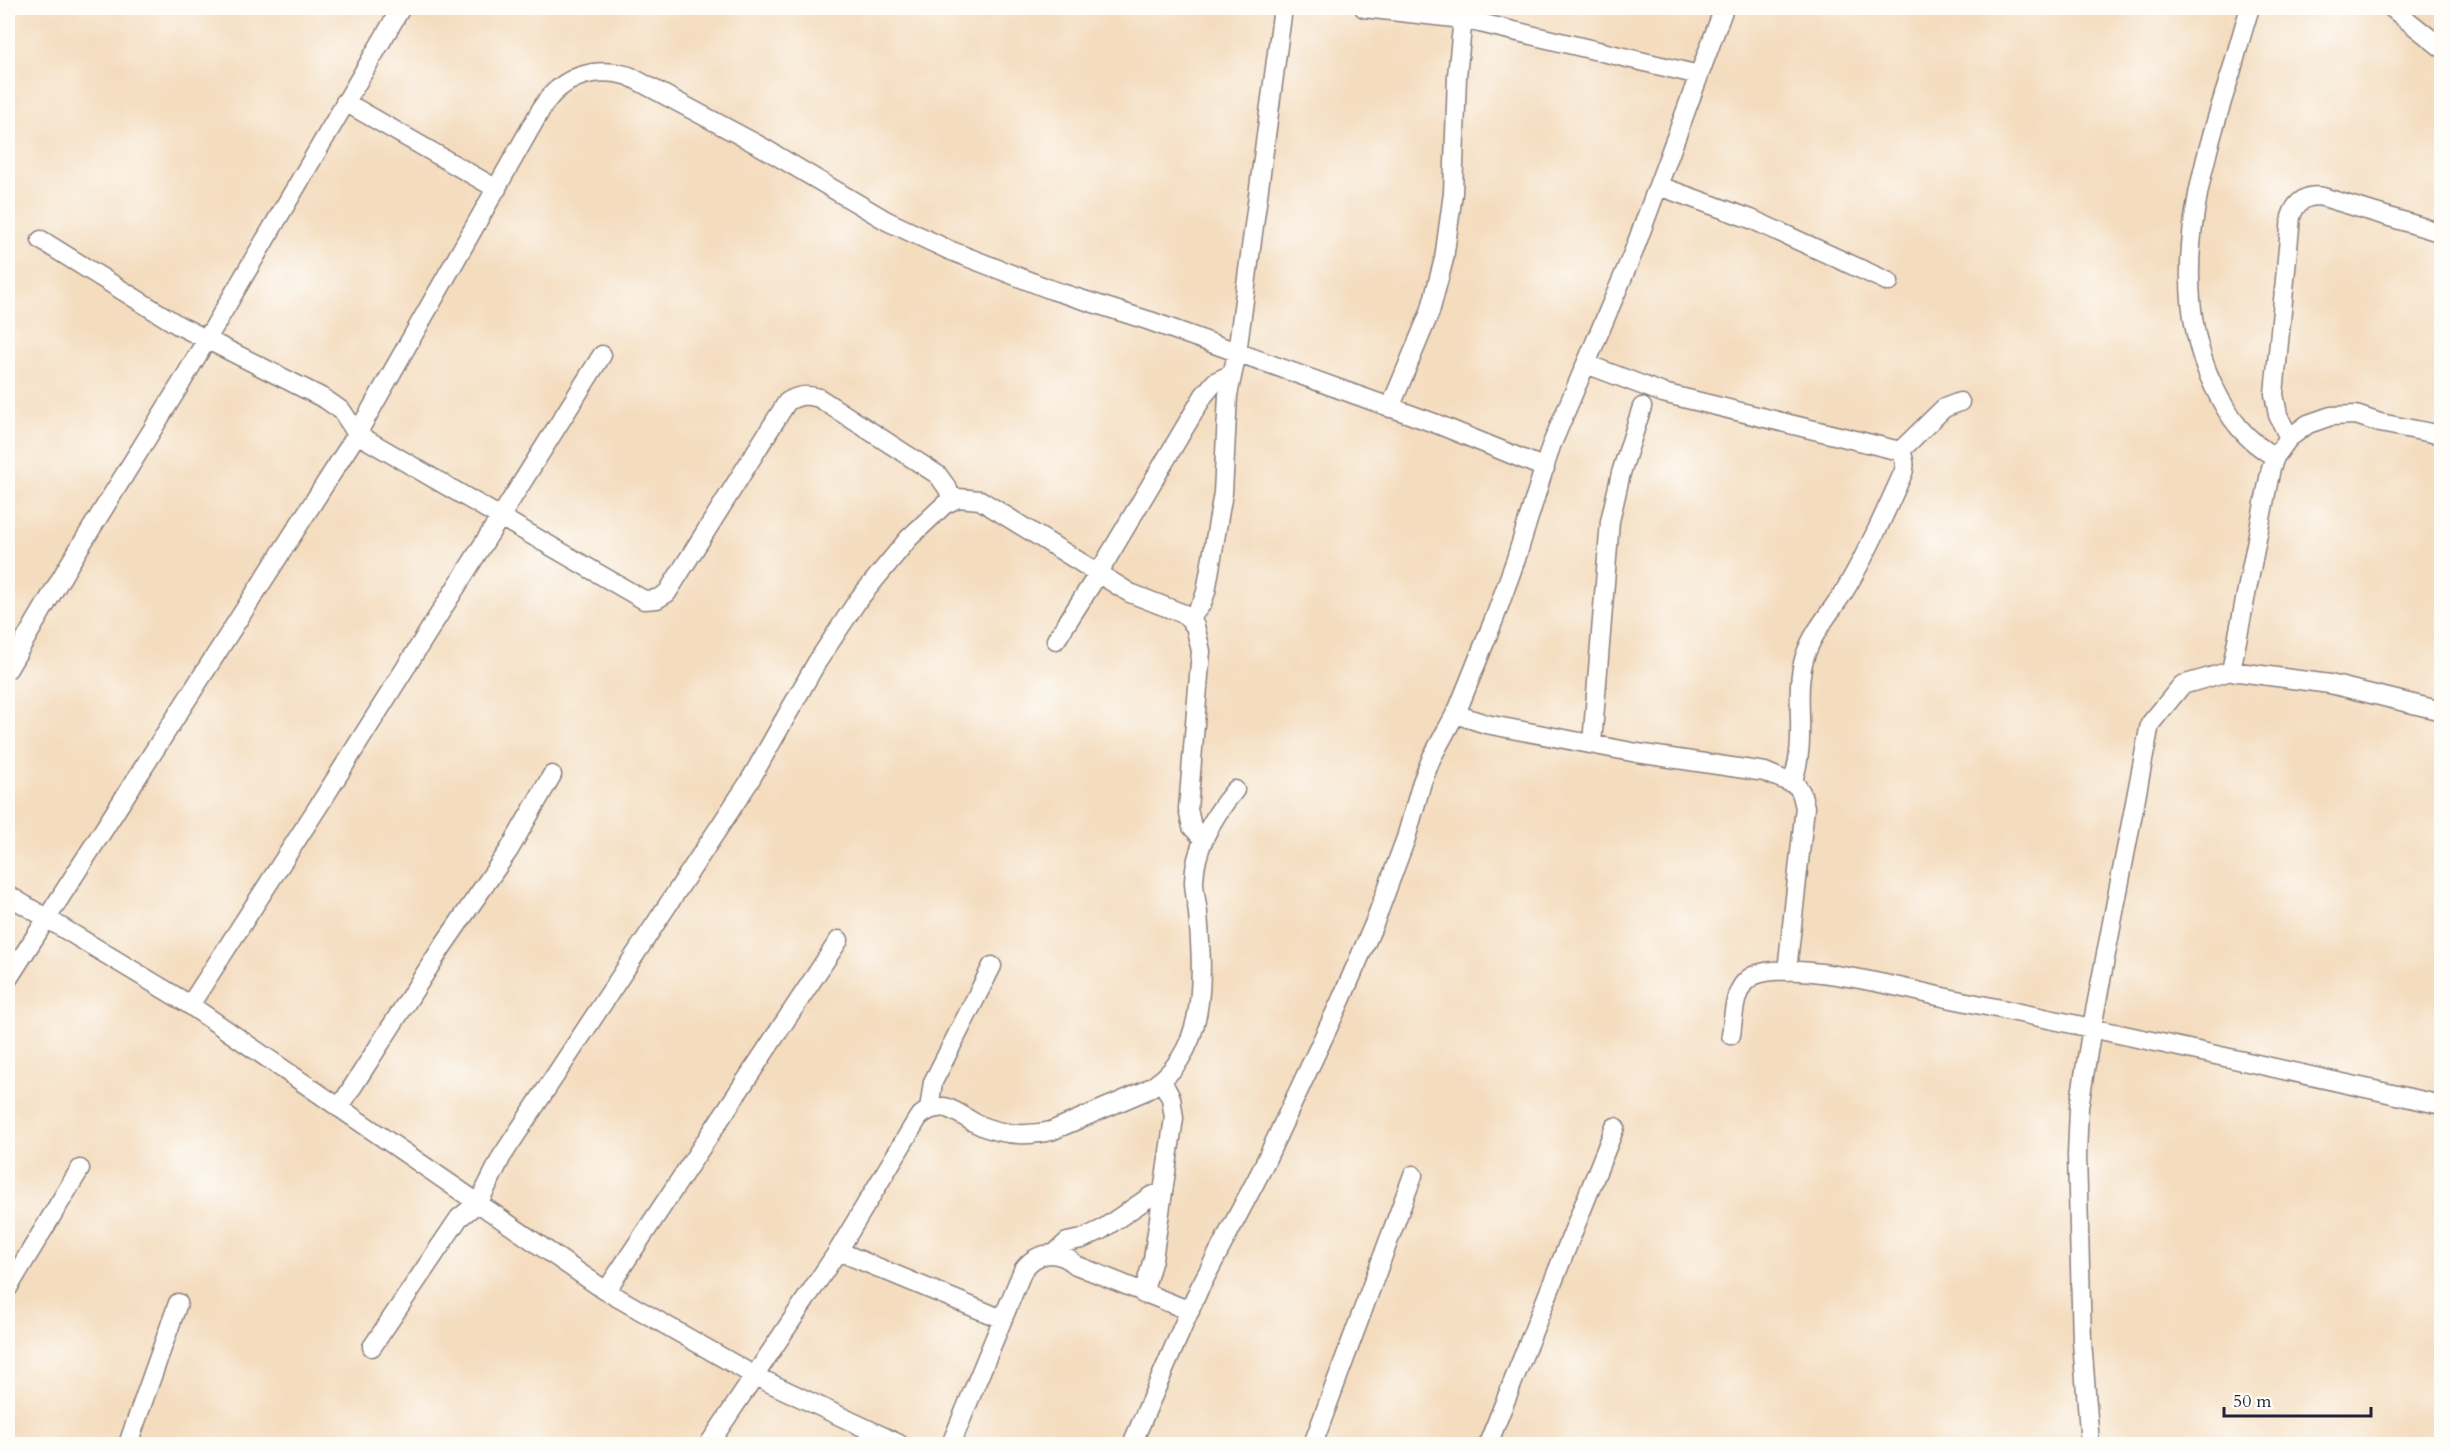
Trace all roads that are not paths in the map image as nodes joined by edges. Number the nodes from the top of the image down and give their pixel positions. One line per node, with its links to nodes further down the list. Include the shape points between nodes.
1 (401, 8): 10 (street)
2 (1283, 8): 17 (street)
3 (1364, 8): 7 (street)
4 (1724, 8): 9 (street)
5 (2250, 8): 28 (street, via 2203,171 2192,244 2190,301 2203,360 2228,415 2251,441)
6 (2392, 8): 8 (street)
7 (1464, 13): 9 (street); 23 (street, via 1456,88 1453,193 1444,259 1430,312)
8 (2442, 48)
9 (1699, 75): 11 (street)
10 (345, 102): 12 (street); 16 (street)
11 (1659, 186): 15 (street, via 1751,219); 19 (street)
12 (497, 189): 17 (street, via 543,106 558,88 587,74 618,73 762,147 888,221 949,250); 24 (street)
13 (2442, 233): 26 (street, via 2323,197 2309,197 2297,204 2291,217 2274,394)
14 (41, 240): 16 (street)
15 (1889, 282)
16 (206, 340): 24 (street, via 325,399 342,411); 35 (street)
17 (1237, 353): 20 (street); 23 (street)
18 (602, 355): 31 (street)
19 (1586, 364): 27 (street, via 1663,393); 29 (street)
20 (1232, 374): 32 (street, via 1215,382 1204,394); 33 (street, via 1223,493 1206,592)
21 (1960, 402): 27 (street, via 1944,408)
22 (1642, 407): 39 (street, via 1610,521)
23 (1390, 408): 29 (street)
24 (357, 434): 31 (street); 45 (street)
25 (2442, 435): 26 (street, via 2343,414 2318,419)
26 (2289, 438): 28 (street)
27 (1900, 451): 41 (street, via 1904,468 1876,534 1805,657 1801,754)
28 (2276, 457): 36 (street)
29 (1545, 468): 38 (street, via 1495,617)
30 (951, 500): 31 (street, via 938,475 819,398 804,395 787,402 667,593 657,599 637,598); 32 (street, via 981,500); 61 (street, via 909,538 837,630 749,782 502,1156)
31 (499, 518): 50 (street)
32 (1098, 574): 33 (street); 34 (street)
33 (1190, 619): 43 (street, via 1199,634 1201,651 1188,809 1192,827)
34 (1056, 640)
35 (8, 669)
36 (2231, 671): 37 (street, via 2330,684); 51 (street, via 2182,685 2150,724)
37 (2442, 711)
38 (1455, 714): 39 (street, via 1485,724); 68 (street, via 1422,782 1391,881 1358,962 1260,1173)
39 (1592, 744): 41 (street, via 1765,772)
40 (552, 775): 55 (street, via 509,850)
41 (1792, 783): 48 (street, via 1801,792 1805,807)
42 (1235, 790): 43 (street, via 1222,805)
43 (1204, 840): 53 (street, via 1194,882 1200,968 1194,1029 1185,1055)
44 (8, 895): 45 (street)
45 (47, 919): 49 (street); 50 (street)
46 (839, 940): 65 (street)
47 (992, 966): 56 (street, via 933,1082)
48 (1790, 971): 51 (street, via 1824,974); 52 (street, via 1757,974 1744,984 1736,998)
49 (8, 979)
50 (190, 1005): 55 (street)
51 (2092, 1027): 54 (street); 79 (street, via 2079,1107 2078,1155 2082,1341)
52 (1731, 1035)
53 (1162, 1081): 56 (street, via 1039,1134 999,1132 951,1109); 60 (street, via 1171,1098 1174,1118)
54 (2442, 1105)
55 (339, 1108): 61 (street)
56 (929, 1109): 62 (street, via 918,1118)
57 (1616, 1127): 78 (street)
58 (80, 1169): 64 (street)
59 (1413, 1175): 77 (street)
60 (1163, 1192): 63 (street, via 1101,1230 1067,1242); 66 (street, via 1154,1259)
61 (479, 1202): 65 (street); 70 (street, via 459,1218)
62 (838, 1251): 69 (street); 71 (street)
63 (1054, 1254): 66 (street); 69 (street, via 1036,1257 1023,1270)
64 (8, 1288)
65 (606, 1291): 71 (street)
66 (1143, 1294): 68 (street)
67 (178, 1303): 72 (street)
68 (1190, 1311): 76 (street)
69 (1002, 1319): 75 (street)
70 (372, 1347)
71 (755, 1376): 73 (street); 74 (street)
72 (128, 1444)
73 (709, 1444)
74 (899, 1444)
75 (951, 1444)
76 (1132, 1444)
77 (1313, 1444)
78 (1488, 1444)
79 (2090, 1444)

